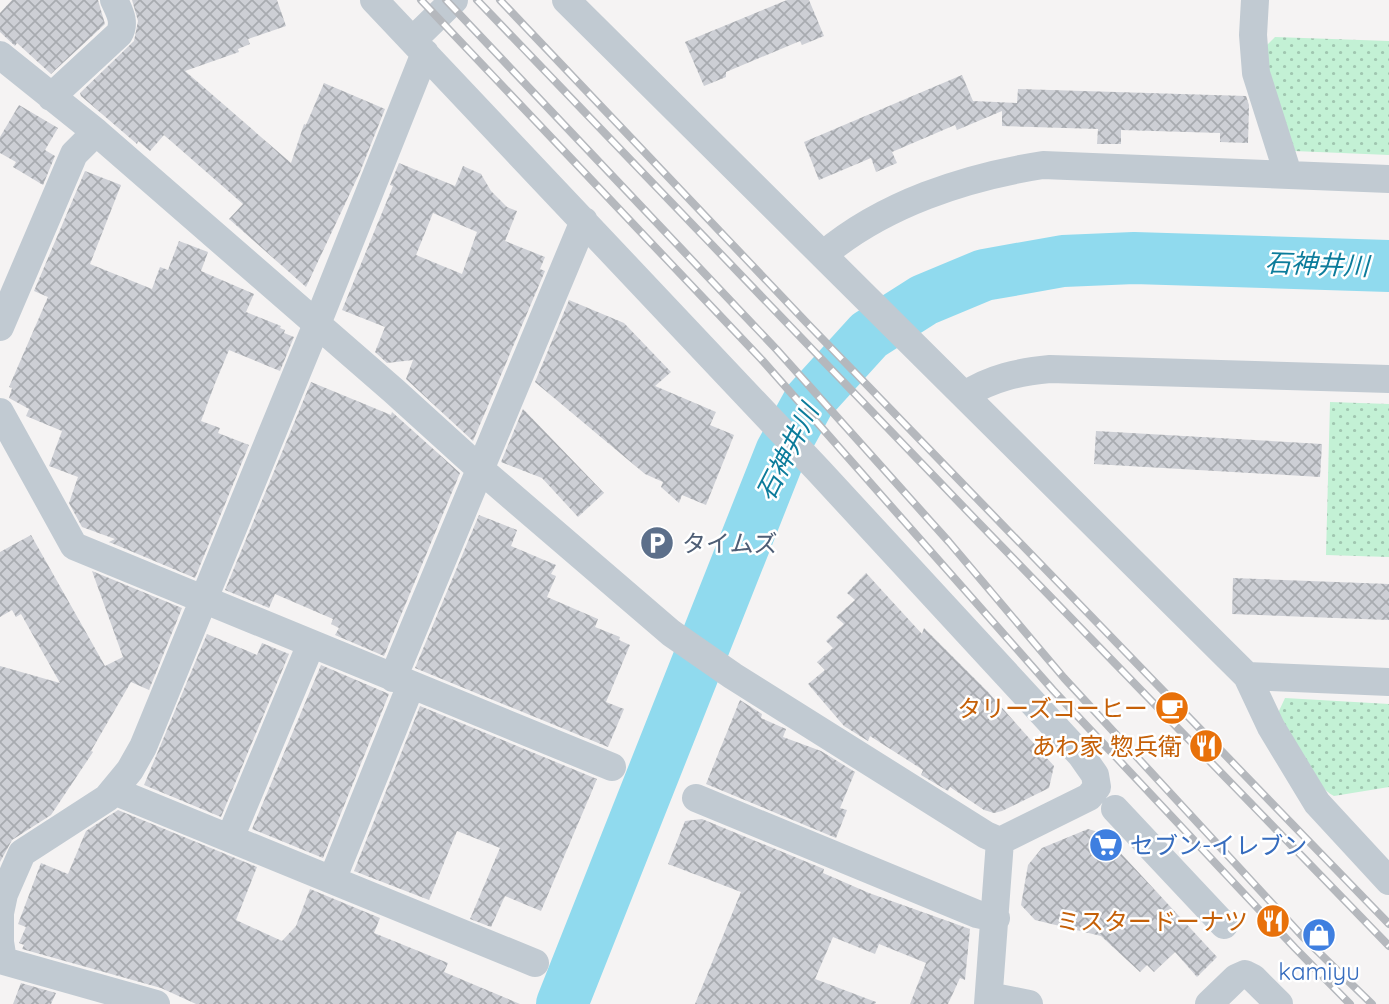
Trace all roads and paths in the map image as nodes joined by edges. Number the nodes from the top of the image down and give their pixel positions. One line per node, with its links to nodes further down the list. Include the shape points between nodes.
1 (114, 0): 8 (street, via 122,19 120,34)
2 (374, 0): 6 (street)
3 (454, 0): 6 (street)
4 (566, 0): 13 (street)
5 (1255, 0): 10 (street, via 1256,73)
6 (419, 46): 12 (street); 14 (street)
7 (0, 55): 8 (street)
8 (51, 97): 9 (street)
9 (96, 132): 14 (street); 15 (street, via 74,154)
10 (1288, 174): 11 (street); 13 (street, via 1043,165 1004,171 922,197 848,234)
11 (1389, 179)
12 (584, 220): 19 (street); 30 (street, via 1095,775 1097,787 1089,797)
13 (823, 255): 17 (street)
14 (317, 324): 19 (street); 20 (street)
15 (0, 327)
16 (1389, 379): 17 (street, via 1049,369 982,384)
17 (965, 396): 22 (street)
18 (0, 412): 20 (street, via 74,546)
19 (480, 469): 23 (street); 30 (street, via 671,633)
20 (204, 600): 21 (street); 26 (street, via 143,747)
21 (311, 644): 23 (street); 29 (street)
22 (1247, 676): 24 (street); 32 (street, via 1271,727 1317,803)
23 (402, 681): 25 (street); 31 (street)
24 (1389, 682)
25 (612, 767)
26 (114, 791): 29 (street); 35 (street, via 22,853 1,913)
27 (696, 798): 33 (street)
28 (1115, 809): 34 (street)
29 (230, 838): 31 (street)
30 (1000, 841): 33 (street)
31 (332, 880): 36 (street)
32 (1389, 881)
33 (996, 918): 37 (street)
34 (1224, 925)
35 (1, 960): 38 (street)
36 (535, 962)
37 (989, 1000): 39 (street)
38 (156, 1004)
39 (1029, 1004)
40 (1209, 1004): 41 (street, via 1245,974)
41 (1279, 1004)

